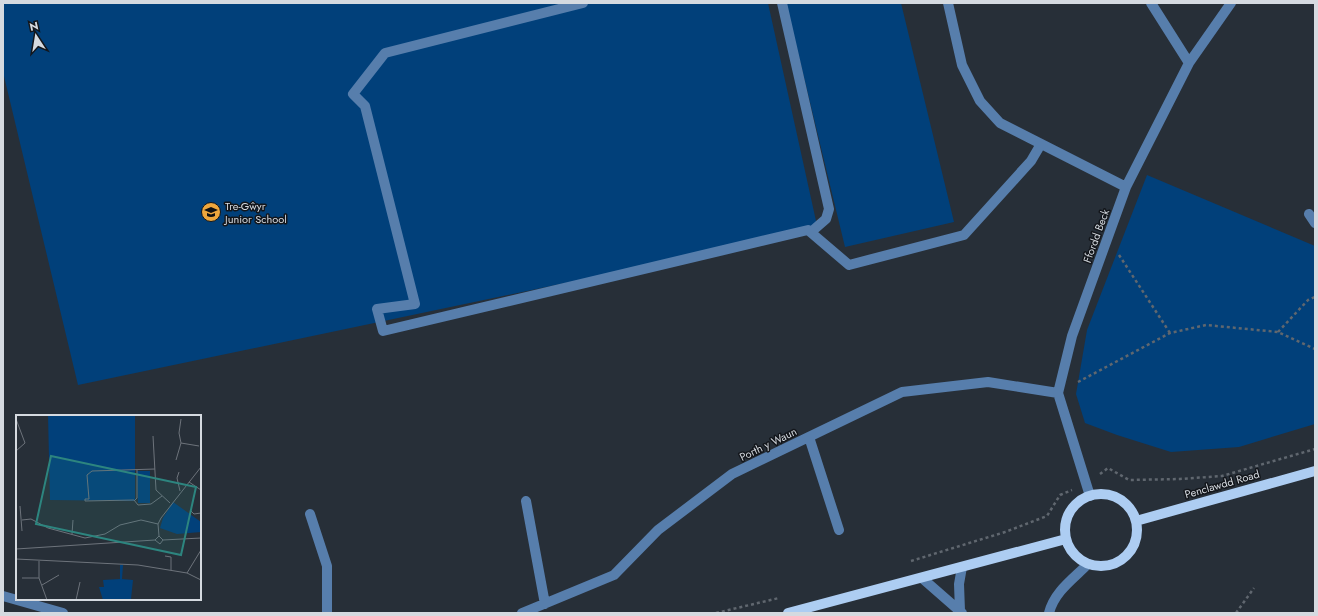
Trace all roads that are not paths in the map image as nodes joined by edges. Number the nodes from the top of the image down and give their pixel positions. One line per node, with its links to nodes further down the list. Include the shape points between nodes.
1 (583, 3): 11 (street, via 385,53 353,94 365,106 415,304 377,309 383,331 808,230)
2 (782, 3): 11 (street, via 829,209 826,219)
3 (948, 3): 7 (street, via 962,65 980,101 1000,123)
4 (1151, 3): 6 (street)
5 (1231, 3): 6 (street, Ffordd Beck)
6 (1189, 62): 8 (street, Ffordd Beck)
7 (1041, 144): 8 (street); 11 (street, via 1030,161 964,235 849,265)
8 (1126, 187): 12 (street, Ffordd Beck, via 1072,336)
9 (1309, 214): 10 (street)
10 (1315, 223)
11 (811, 232)
12 (1058, 393): 13 (street, Porth y Waun, via 988,382 902,392); 15 (street)
13 (809, 437): 19 (street); 27 (street, Porth y Waun, via 732,474 658,530 614,575)
14 (1315, 471): 18 (main road, Penclawdd Road)
15 (1090, 496): 18 (main road, via 1113,496 1131,510); 20 (main road, via 1080,501 1067,518)
16 (526, 501): 27 (street)
17 (310, 514): 30 (street, via 327,566)
18 (1136, 521): 21 (main road, via 1135,543 1121,561 1111,565)
19 (839, 530)
20 (1066, 539): 21 (main road, via 1070,549); 22 (main road)
21 (1088, 564): 33 (street, via 1059,592 1051,603)
22 (962, 567): 23 (main road); 28 (street, via 959,584)
23 (922, 578): 28 (street); 32 (main road)
24 (3, 596): 25 (street)
25 (16, 600)
26 (17, 600): 29 (street)
27 (545, 604): 31 (street, Porth y Waun)
28 (961, 612)
29 (62, 613)
30 (327, 613)
31 (522, 613)
32 (788, 613)
33 (1049, 613)

